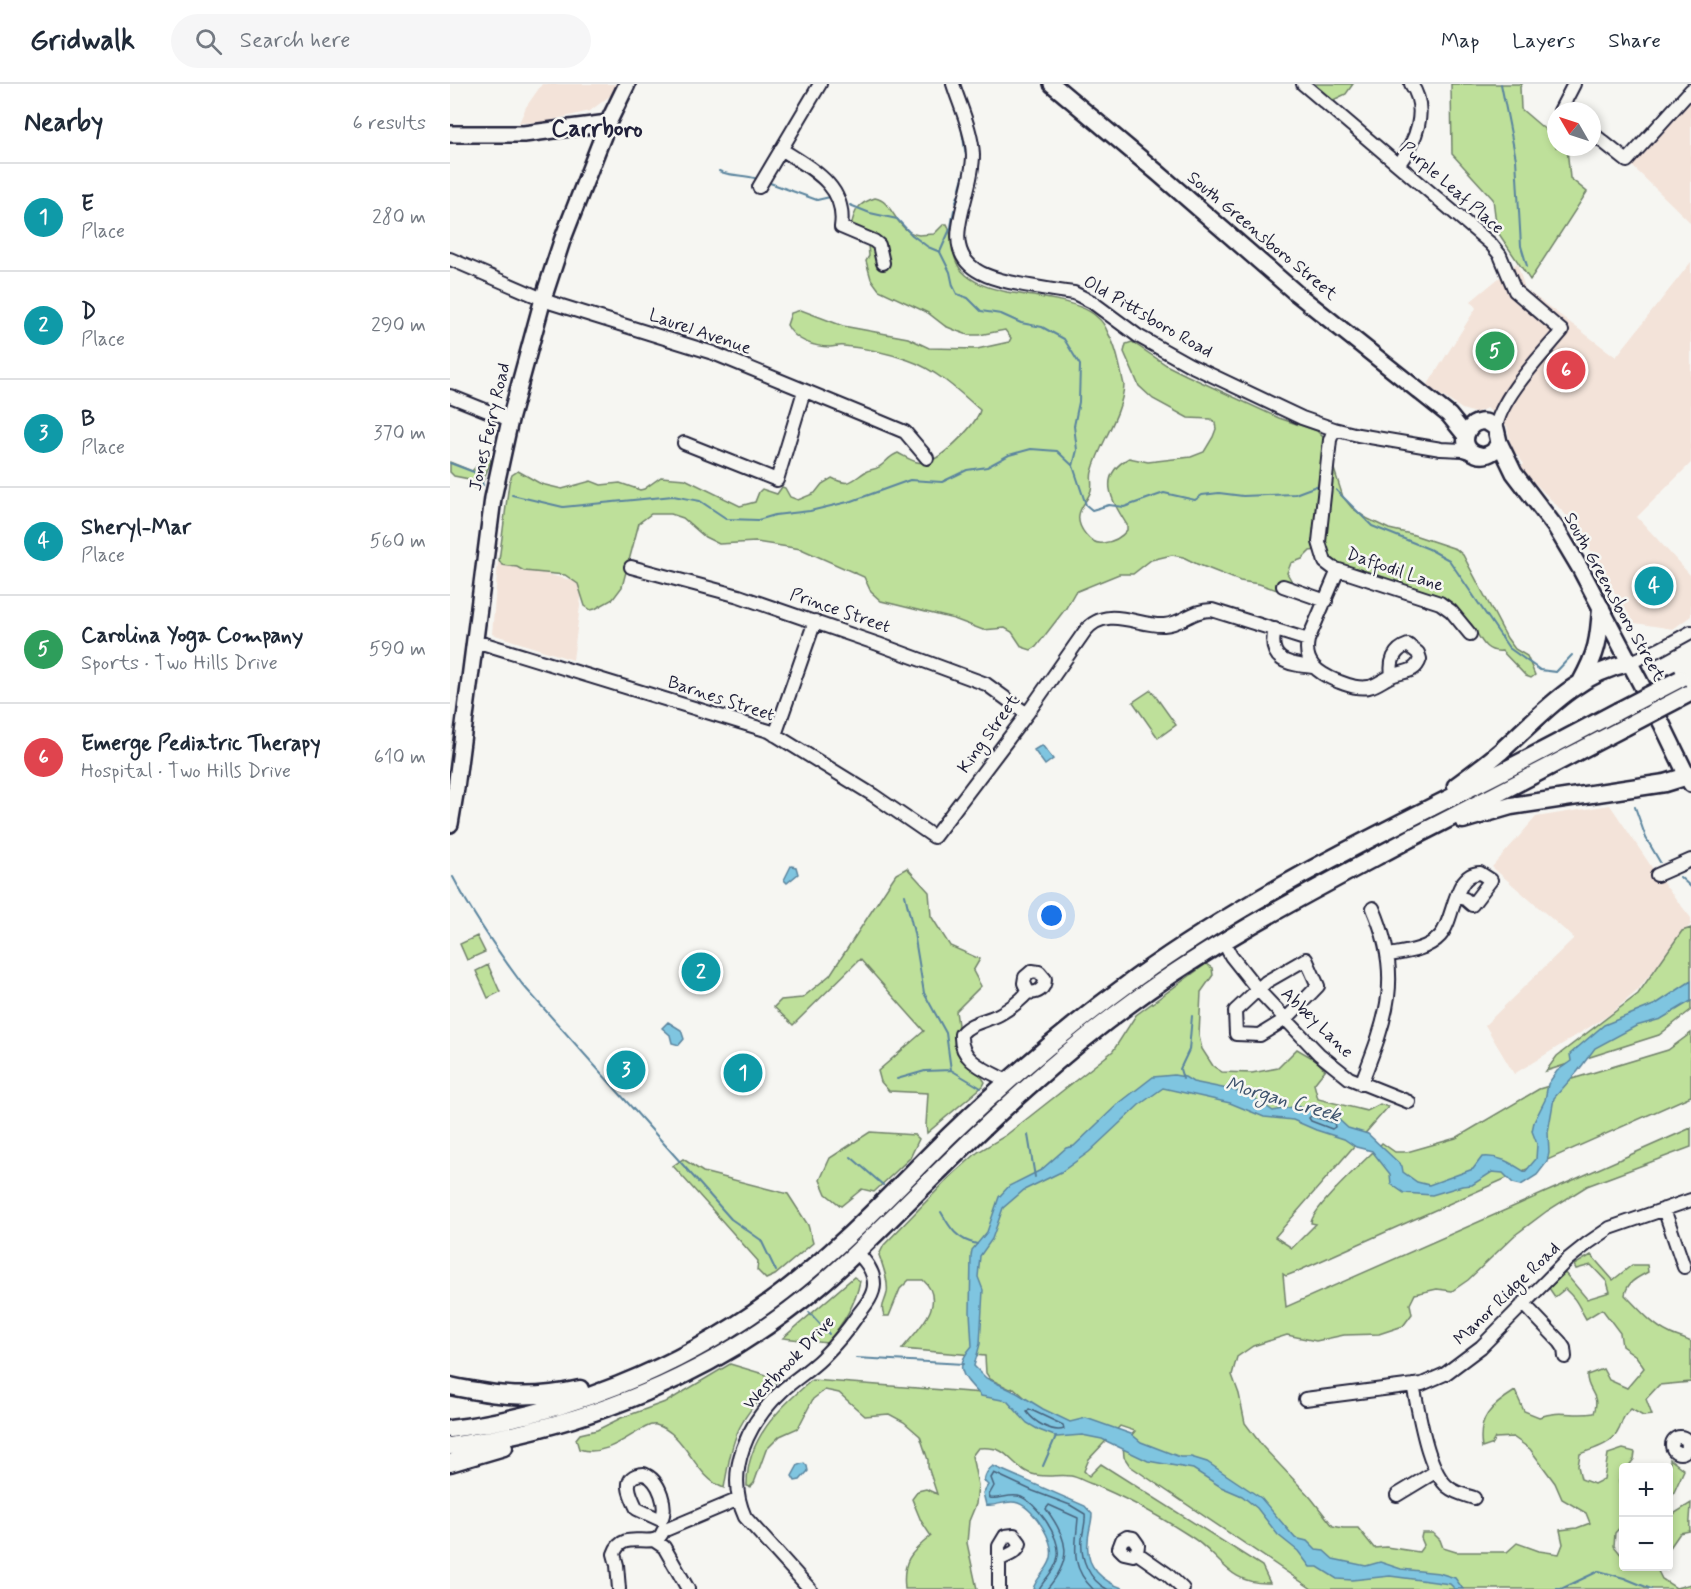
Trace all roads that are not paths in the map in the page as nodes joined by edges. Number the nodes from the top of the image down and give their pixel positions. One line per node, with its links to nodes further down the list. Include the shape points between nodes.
1 (627, 84): 10 (main road, Jones Ferry Road)
2 (820, 84): 13 (street)
3 (953, 84): 25 (street, Old Pittsboro Road, via 973,153 958,228 960,248 971,267 996,280 1074,293 1190,365)
4 (1052, 84): 22 (main road, South Greensboro Street, via 1296,293)
5 (1303, 84): 14 (street, Purple Leaf Place)
6 (1411, 84): 14 (street, via 1417,92 1419,122)
7 (1574, 84): 9 (street)
8 (1691, 90): 12 (street, via 1627,161)
9 (1565, 102)
10 (608, 123): 11 (main road, via 524,134); 18 (main road, Jones Ferry Road)
11 (450, 134)
12 (1601, 140)
13 (781, 149): 15 (street); 17 (street, via 832,188 843,210 841,227 879,245)
14 (1399, 164): 21 (street, Purple Leaf Place, via 1491,244 1500,255 1515,291 1562,331)
15 (759, 188)
16 (450, 259): 18 (street, Laurel Avenue)
17 (883, 263)
18 (543, 299): 19 (street, Laurel Avenue, via 712,353); 23 (main road, Jones Ferry Road)
19 (804, 391): 28 (street, via 777,480); 31 (street, Laurel Avenue, via 905,432)
20 (450, 396): 23 (street)
21 (1509, 396): 24 (street); 26 (street, via 1498,417)
22 (1449, 415): 24 (main road, South Greensboro Street); 27 (main road, South Greensboro Street)
23 (510, 420): 43 (main road, Jones Ferry Road, via 493,498)
24 (1480, 422): 26 (main road, via 1492,424); 27 (main road, via 1470,427)
25 (1334, 429): 29 (street, Old Pittsboro Road); 34 (street, Daffodil Lane, via 1319,542 1325,562)
26 (1498, 436): 30 (main road, via 1494,451); 32 (main road, South Greensboro Street)
27 (1466, 437): 29 (street); 30 (main road, via 1468,448)
28 (684, 442)
29 (1453, 448): 30 (street, Old Pittsboro Road)
30 (1479, 454): 32 (main road, South Greensboro Street)
31 (927, 458)
32 (1514, 473): 37 (main road, South Greensboro Street, via 1556,528)
33 (631, 567): 38 (street, Prince Street)
34 (1338, 570): 36 (street); 41 (street, Daffodil Lane, via 1440,603)
35 (1283, 586): 36 (street)
36 (1326, 602): 42 (street)
37 (1600, 608): 44 (main road, South Greensboro Street); 48 (highway, via 1599,638)
38 (815, 621): 50 (street, Prince Street, via 986,684); 51 (street)
39 (1275, 629): 42 (street); 45 (street, via 1273,651 1279,658); 50 (street, King Street, via 1212,610 1165,625 1114,618 1071,651)
40 (1691, 632): 44 (street)
41 (1470, 634)
42 (1308, 640): 45 (street)
43 (474, 644): 51 (street, Barnes Street, via 485,644); 54 (main road, Jones Ferry Road)
44 (1629, 663): 48 (highway, via 1605,669); 52 (main road, South Greensboro Street)
45 (1313, 667): 46 (street, via 1360,688 1376,685)
46 (1392, 675)
47 (1685, 676): 53 (highway, bridge)
48 (1581, 682): 53 (highway, via 1484,765)
49 (1690, 692): 56 (highway, bridge)
50 (1027, 714): 55 (street, King Street)
51 (775, 735): 55 (street, Barnes Street)
52 (1690, 779): 56 (highway, via 1511,806)
53 (1416, 815): 59 (highway)
54 (450, 824)
55 (934, 837)
56 (1412, 838): 63 (highway)
57 (1691, 860): 58 (street)
58 (1658, 875)
59 (1292, 881): 62 (highway); 63 (highway, via 1230,926)
60 (1456, 897): 64 (street, via 1440,937 1425,946)
61 (1373, 908): 64 (street)
62 (1208, 930): 67 (highway, via 1197,946 1139,990); 69 (highway, via 1113,995)
63 (1223, 941): 65 (street, Abbey Lane); 67 (highway)
64 (1389, 955): 70 (street, via 1387,1010)
65 (1258, 990): 68 (street, Abbey Lane); 68 (street, via 1235,1011 1236,1034 1260,1035); 68 (street, via 1306,959 1318,986)
66 (1028, 992): 69 (street, via 1014,1005 961,1034 966,1056)
67 (1110, 1019): 76 (highway, via 1014,1099)
68 (1286, 1019): 70 (street, Abbey Lane, via 1326,1061)
69 (1007, 1081): 73 (highway)
70 (1361, 1084): 71 (street, Abbey Lane)
71 (1409, 1102)
72 (1691, 1200): 74 (street, Manor Ridge Road)
73 (882, 1203): 75 (highway); 76 (highway, via 881,1214 858,1240)
74 (1664, 1209): 77 (street); 79 (street, Manor Ridge Road, via 1610,1228 1568,1259)
75 (849, 1235): 78 (highway, via 846,1249 819,1276); 81 (highway, via 770,1302 694,1350)
76 (857, 1252): 78 (highway); 91 (street, Westbrook Drive, via 870,1270 873,1292 835,1345 783,1390 755,1425 738,1464)
77 (1684, 1267)
78 (816, 1288): 85 (highway, via 722,1354 650,1390)
79 (1523, 1303): 80 (street, via 1560,1342); 82 (street, Manor Ridge Road, via 1462,1363 1430,1380)
80 (1565, 1357)
81 (647, 1372): 83 (highway, via 545,1396 501,1396); 86 (highway, via 533,1413)
82 (1413, 1384): 84 (street, Manor Ridge Road); 89 (street)
83 (450, 1386)
84 (1305, 1399)
85 (582, 1417): 87 (highway, via 531,1432); 88 (highway, via 572,1427)
86 (450, 1429)
87 (450, 1446)
88 (450, 1463)
89 (1435, 1472): 90 (street); 92 (street, via 1449,1488)
90 (1397, 1495)
91 (738, 1498): 93 (street); 98 (street, Westbrook Drive, via 745,1517)
92 (1474, 1498)
93 (660, 1531): 96 (street, via 616,1547); 97 (street, via 664,1547)
94 (1137, 1553): 100 (street)
95 (999, 1560): 99 (street)
96 (619, 1589)
97 (688, 1589)
98 (810, 1589)
99 (999, 1589)
100 (1183, 1589)

